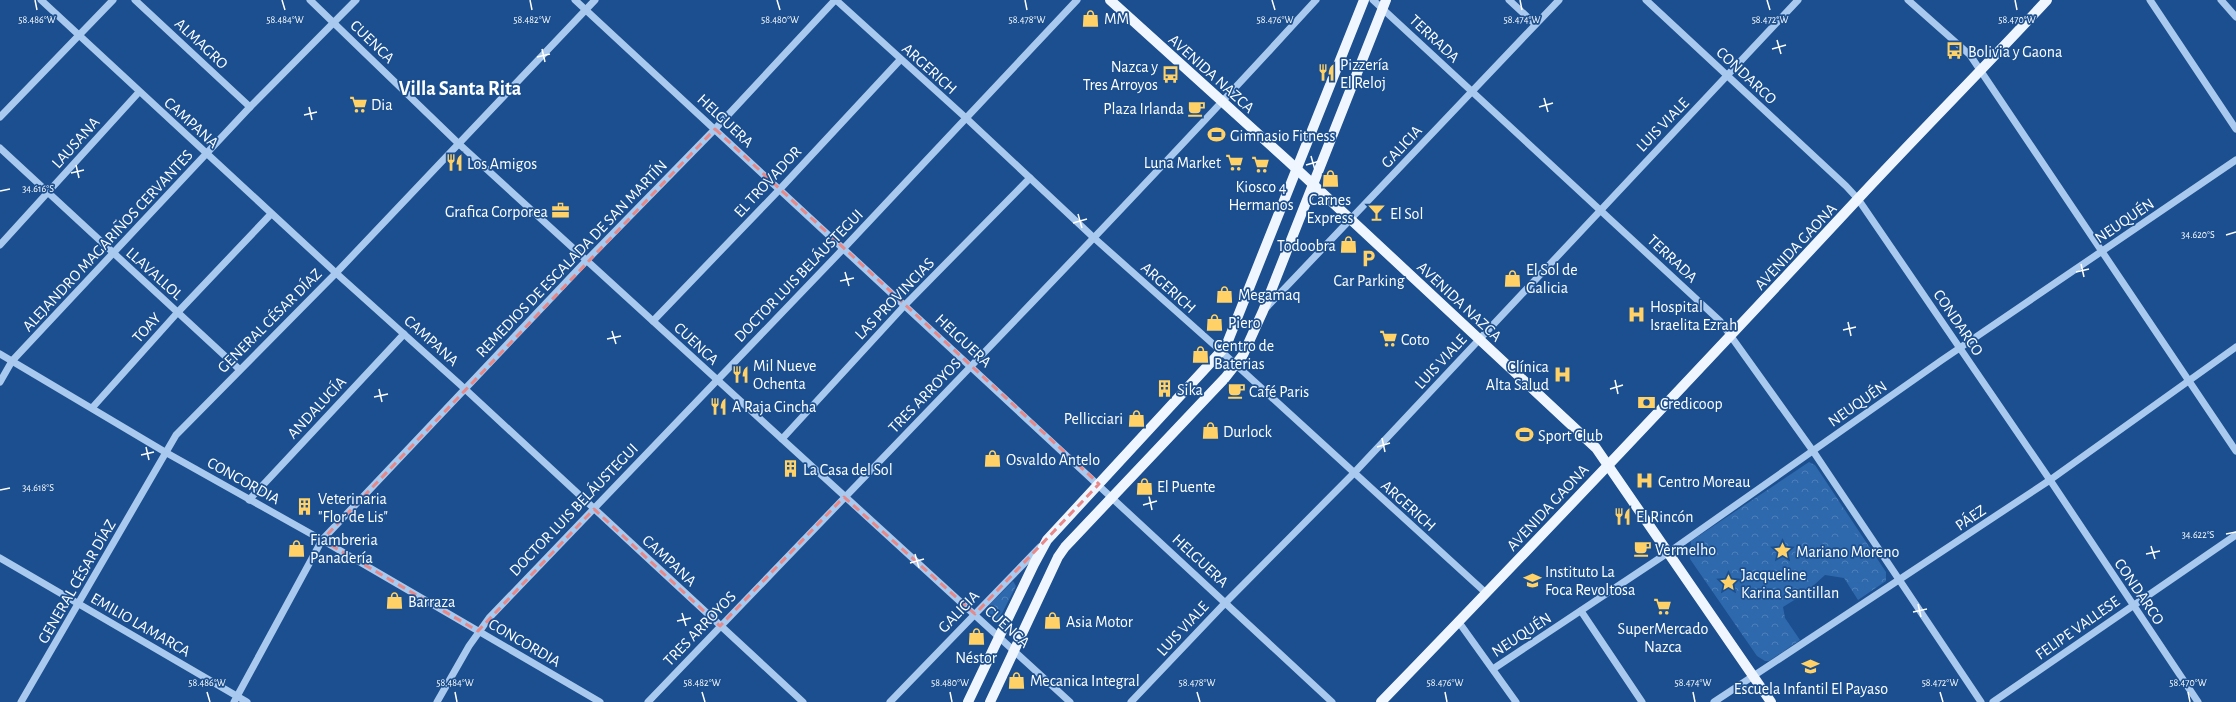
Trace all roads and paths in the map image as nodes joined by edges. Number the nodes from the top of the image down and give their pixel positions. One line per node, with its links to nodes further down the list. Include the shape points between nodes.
1 (41, 0): 27 (street, CAMPANA)
2 (113, 0): 27 (street)
3 (135, 0): 34 (street, ALMAGRO)
4 (310, 0): 25 (street, CUENCA)
5 (356, 0): 25 (street, ALEJANDRO MAGARIÑOS CERVANTES)
6 (575, 0): 23 (street, HELGUERA)
7 (595, 0): 23 (street, GENERAL CÉSAR DÍAZ)
8 (835, 0): 28 (street, ARGERICH); 37 (street, REMEDIOS DE ESCALADA DE SAN MARTÍN)
9 (1077, 0): 36 (street, DOCTOR LUIS BELÁUSTEGUI)
10 (1110, 0): 33 (main road, AVENIDA NAZCA)
11 (1316, 0): 33 (street, TRES ARROYOS)
12 (1364, 0): 43 (main road)
13 (1373, 0): 22 (street, TERRADA)
14 (1509, 0): 26 (street)
15 (1559, 0): 26 (street, GALICIA)
16 (1646, 0): 30 (street, CONDARCO)
17 (1798, 0): 30 (street, LUIS VIALE)
18 (1908, 0): 29 (street, via 1970,55)
19 (2047, 0): 29 (main road, AVENIDA GAONA)
20 (2150, 0): 38 (street)
21 (2222, 0): 24 (street)
22 (1384, 4): 32 (street, TERRADA); 45 (main road)
23 (586, 10): 37 (street, HELGUERA); 39 (street, GENERAL CÉSAR DÍAZ)
24 (2236, 17)
25 (334, 22): 34 (street, ALEJANDRO MAGARIÑOS CERVANTES); 39 (street, CUENCA)
26 (1535, 24): 32 (street, GALICIA)
27 (78, 35): 31 (street, CAMPANA); 35 (street)
28 (900, 60): 36 (street, ARGERICH); 46 (street, EL TROVADOR)
29 (1981, 72): 48 (main road, AVENIDA GAONA); 55 (street)
30 (1728, 76): 48 (street, CONDARCO); 49 (street, LUIS VIALE)
31 (139, 92): 41 (street, CAMPANA); 47 (street, LAUSANA)
32 (1472, 92): 49 (street, TERRADA); 51 (street, GALICIA)
33 (1222, 102): 43 (main road, AVENIDA NAZCA); 52 (street, TRES ARROYOS)
34 (250, 107): 41 (street, ALEJANDRO MAGARIÑOS CERVANTES)
35 (0, 116)
36 (966, 118): 44 (street, ARGERICH); 54 (street, DOCTOR LUIS BELÁUSTEGUI)
37 (715, 129): 46 (street, HELGUERA); 57 (street, REMEDIOS DE ESCALADA DE SAN MARTÍN)
38 (2236, 129)
39 (458, 144): 57 (street, CUENCA); 58 (street, GENERAL CÉSAR DÍAZ)
40 (0, 148): 47 (street, LLAVALLOL)
41 (207, 155): 50 (street, CAMPANA); 56 (street, ALEJANDRO MAGARIÑOS CERVANTES)
42 (2236, 160): 55 (street, NEUQUÉN)
43 (1296, 168): 45 (main road, AVENIDA NAZCA); 68 (main road, via 1236,324)
44 (1030, 178): 52 (street, ARGERICH); 59 (street, LAS PROVINCIAS)
45 (1314, 185): 51 (main road, AVENIDA NAZCA); 60 (main road)
46 (780, 189): 54 (street, HELGUERA); 62 (street, EL TROVADOR)
47 (48, 193): 53 (street, LAUSANA); 56 (street, LLAVALLOL)
48 (1858, 199): 64 (main road, AVENIDA GAONA); 67 (street, CONDARCO)
49 (1599, 209): 64 (street, TERRADA, via 1720,321); 65 (street, LUIS VIALE)
50 (271, 214): 58 (street, CAMPANA); 61 (street, TOAY)
51 (1351, 220): 60 (street, GALICIA); 65 (main road, AVENIDA NAZCA)
52 (1092, 237): 68 (street, ARGERICH); 71 (street, TRES ARROYOS)
53 (0, 245)
54 (844, 248): 59 (street, HELGUERA); 74 (street, DOCTOR LUIS BELÁUSTEGUI)
55 (2102, 252): 67 (street, NEUQUÉN); 75 (street)
56 (113, 253): 61 (street, LLAVALLOL); 70 (street, ALEJANDRO MAGARIÑOS CERVANTES)
57 (586, 261): 62 (street, CUENCA); 77 (street, REMEDIOS DE ESCALADA DE SAN MARTÍN)
58 (336, 273): 63 (street, CAMPANA); 73 (street, GENERAL CÉSAR DÍAZ)
59 (906, 305): 71 (street, HELGUERA); 79 (street, LAS PROVINCIAS)
60 (1263, 311): 72 (main road)
61 (178, 312): 73 (street, LLAVALLOL); 78 (street, TOAY)
62 (653, 321): 74 (street, CUENCA)
63 (404, 334): 77 (street, CAMPANA); 89 (street, ANDALUCÍA)
64 (1732, 336): 80 (street, TERRADA); 83 (main road, AVENIDA GAONA)
65 (1479, 339): 83 (main road, AVENIDA NAZCA, via 1596,448); 84 (street, LUIS VIALE)
66 (2236, 347): 75 (street, PÁEZ)
67 (1960, 348): 80 (street, NEUQUÉN); 85 (street, CONDARCO)
68 (1222, 352): 72 (street, ARGERICH); 86 (main road)
69 (0, 354): 70 (street, CONCORDIA)
70 (12, 361): 76 (street, ALEJANDRO MAGARIÑOS CERVANTES); 78 (street, CONCORDIA)
71 (971, 366): 86 (street, HELGUERA); 88 (street, TRES ARROYOS)
72 (1236, 366): 84 (street, ARGERICH); 87 (main road)
73 (239, 369): 82 (street, GENERAL CÉSAR DÍAZ, via 176,435)
74 (716, 380): 79 (street, CUENCA); 90 (street, DOCTOR LUIS BELÁUSTEGUI)
75 (2189, 380): 81 (street); 85 (street, PÁEZ)
76 (0, 382)
77 (465, 389): 90 (street, CAMPANA); 92 (street, REMEDIOS DE ESCALADA DE SAN MARTÍN)
78 (92, 408): 82 (street, CONCORDIA)
79 (782, 439): 88 (street, CUENCA)
80 (1813, 451): 94 (street, NEUQUÉN); 96 (street, TERRADA)
81 (2236, 451)
82 (165, 452): 89 (street, CONCORDIA); 99 (street, GENERAL CÉSAR DÍAZ)
83 (1608, 464): 94 (main road, AVENIDA NAZCA); 97 (main road, AVENIDA GAONA)
84 (1353, 474): 97 (street, ARGERICH); 98 (street, LUIS VIALE)
85 (2050, 480): 96 (street, PÁEZ); 100 (street, CONDARCO)
86 (1099, 484): 87 (street, HELGUERA); 93 (main road)
87 (1112, 496): 98 (street, HELGUERA); 107 (main road, via 1058,556)
88 (844, 497): 102 (street, CUENCA); 104 (street, TRES ARROYOS)
89 (249, 500): 92 (street, CONCORDIA)
90 (594, 508): 104 (street, CAMPANA); 105 (street, DOCTOR LUIS BELÁUSTEGUI)
91 (2236, 535): 100 (street, FELIPE VALLESE)
92 (322, 540): 105 (street, CONCORDIA); 110 (street, REMEDIOS DE ESCALADA DE SAN MARTÍN)
93 (1047, 540): 102 (street, GALICIA); 106 (main road)
94 (1669, 552): 101 (street, NEUQUÉN); 109 (main road, AVENIDA NAZCA)
95 (0, 558): 99 (street, EMILIO LAMARCA)
96 (1900, 580): 109 (street, PÁEZ); 128 (street, TERRADA)
97 (1486, 593): 103 (main road, AVENIDA GAONA)
98 (1226, 602): 121 (street, LUIS VIALE); 122 (street, HELGUERA)
99 (80, 604): 110 (street, EMILIO LAMARCA); 111 (street, GENERAL CÉSAR DÍAZ)
100 (2132, 606): 129 (street, FELIPE VALLESE); 130 (street, CONDARCO)
101 (1581, 611): 108 (street, NEUQUÉN); 125 (street)
102 (974, 614): 106 (street, CUENCA); 117 (street, GALICIA)
103 (1458, 622): 108 (street); 123 (main road, AVENIDA GAONA)
104 (720, 626): 115 (street, TRES ARROYOS); 116 (street, CAMPANA)
105 (478, 631): 113 (street, DOCTOR LUIS BELÁUSTEGUI); 114 (street, CONCORDIA)
106 (999, 637): 107 (street, CUENCA); 118 (main road)
107 (1014, 650): 119 (main road); 120 (street, CUENCA)
108 (1493, 669): 124 (street)
109 (1754, 676): 126 (street, PÁEZ); 127 (main road, AVENIDA NAZCA)
110 (236, 699): 112 (street, EMILIO LAMARCA)
111 (21, 702)
112 (247, 702)
113 (437, 702)
114 (600, 702)
115 (648, 702)
116 (803, 702)
117 (890, 702)
118 (968, 702)
119 (990, 702)
120 (1070, 702)
121 (1132, 702)
122 (1332, 702)
123 (1381, 702)
124 (1516, 702)
125 (1642, 702)
126 (1714, 702)
127 (1772, 702)
128 (1981, 702)
129 (1994, 702)
130 (2198, 702)

